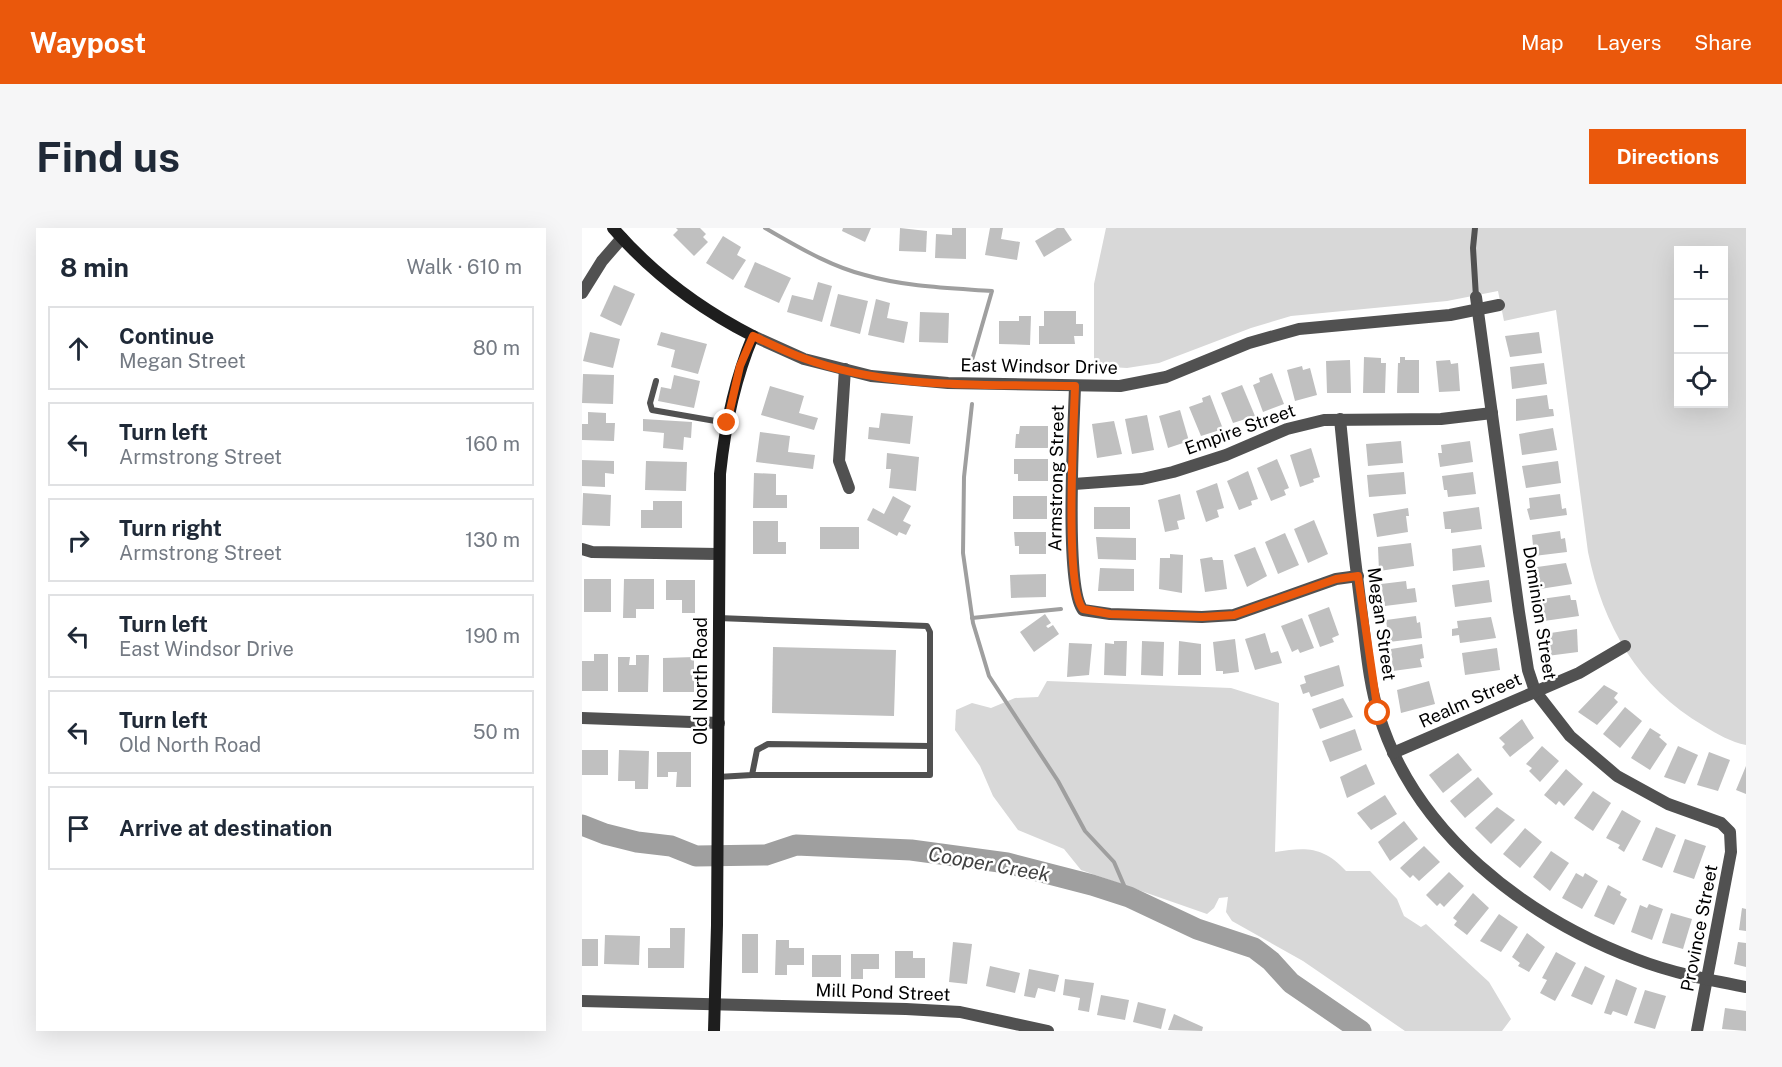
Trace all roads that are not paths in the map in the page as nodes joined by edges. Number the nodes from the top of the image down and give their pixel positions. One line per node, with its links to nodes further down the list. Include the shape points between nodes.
1 (613, 228): 3 (street, East Windsor Drive)
2 (1475, 228): 5 (lane)
3 (622, 238): 4 (street); 8 (street, East Windsor Drive, via 692,299)
4 (582, 293)
5 (1476, 297): 7 (street, Dominion Street)
6 (1499, 305): 7 (street, East Windsor Drive)
7 (1478, 311): 11 (street, East Windsor Drive, via 1299,329 1150,381); 12 (street, Dominion Street)
8 (753, 336): 9 (street, East Windsor Drive, via 804,359); 14 (street, Old North Road, via 740,366)
9 (845, 369): 11 (street, East Windsor Drive, via 918,382); 16 (street, via 839,461)
10 (656, 381): 14 (lane, via 652,410)
11 (1075, 386): 15 (street, Armstrong Street)
12 (1492, 413): 13 (street, Empire Street, via 1441,419); 22 (street, Dominion Street)
13 (1340, 419): 15 (street, Empire Street, via 1287,429 1173,472 1142,479); 19 (street, Megan Street)
14 (727, 423): 18 (street, Old North Road, via 720,474)
15 (1074, 484): 19 (street, Armstrong Street, via 1074,574 1077,601 1088,612 1234,615 1336,579)
16 (849, 488)
17 (582, 549): 18 (street)
18 (719, 554): 20 (street, Old North Road)
19 (1358, 576): 26 (street, Megan Street, via 1372,687)
20 (718, 618): 24 (street, Old North Road); 25 (lane, via 927,627)
21 (1625, 646): 22 (street, Realm Street, via 1579,673)
22 (1534, 691): 26 (street, Realm Street); 29 (street, Dominion Street, via 1570,736 1617,776 1668,804 1721,823)
23 (582, 718): 24 (street)
24 (718, 723): 28 (street, Old North Road)
25 (930, 746): 27 (lane, via 768,744 757,750); 27 (lane, via 930,776)
26 (1393, 753): 30 (street, Megan Street, via 1414,792 1445,830 1465,852 1520,897 1600,944 1637,960)
27 (752, 775): 28 (lane)
28 (718, 777): 33 (street, Old North Road)
29 (1730, 832): 30 (street, Province Street, via 1731,852)
30 (1708, 980): 31 (street, Megan Street); 36 (street, Province Street)
31 (1746, 987)
32 (582, 1001): 33 (street, Mill Pond Street)
33 (716, 1005): 34 (street, Old North Road); 35 (street, Mill Pond Street, via 939,1011 994,1018)
34 (714, 1031)
35 (1048, 1031)
36 (1697, 1031)

